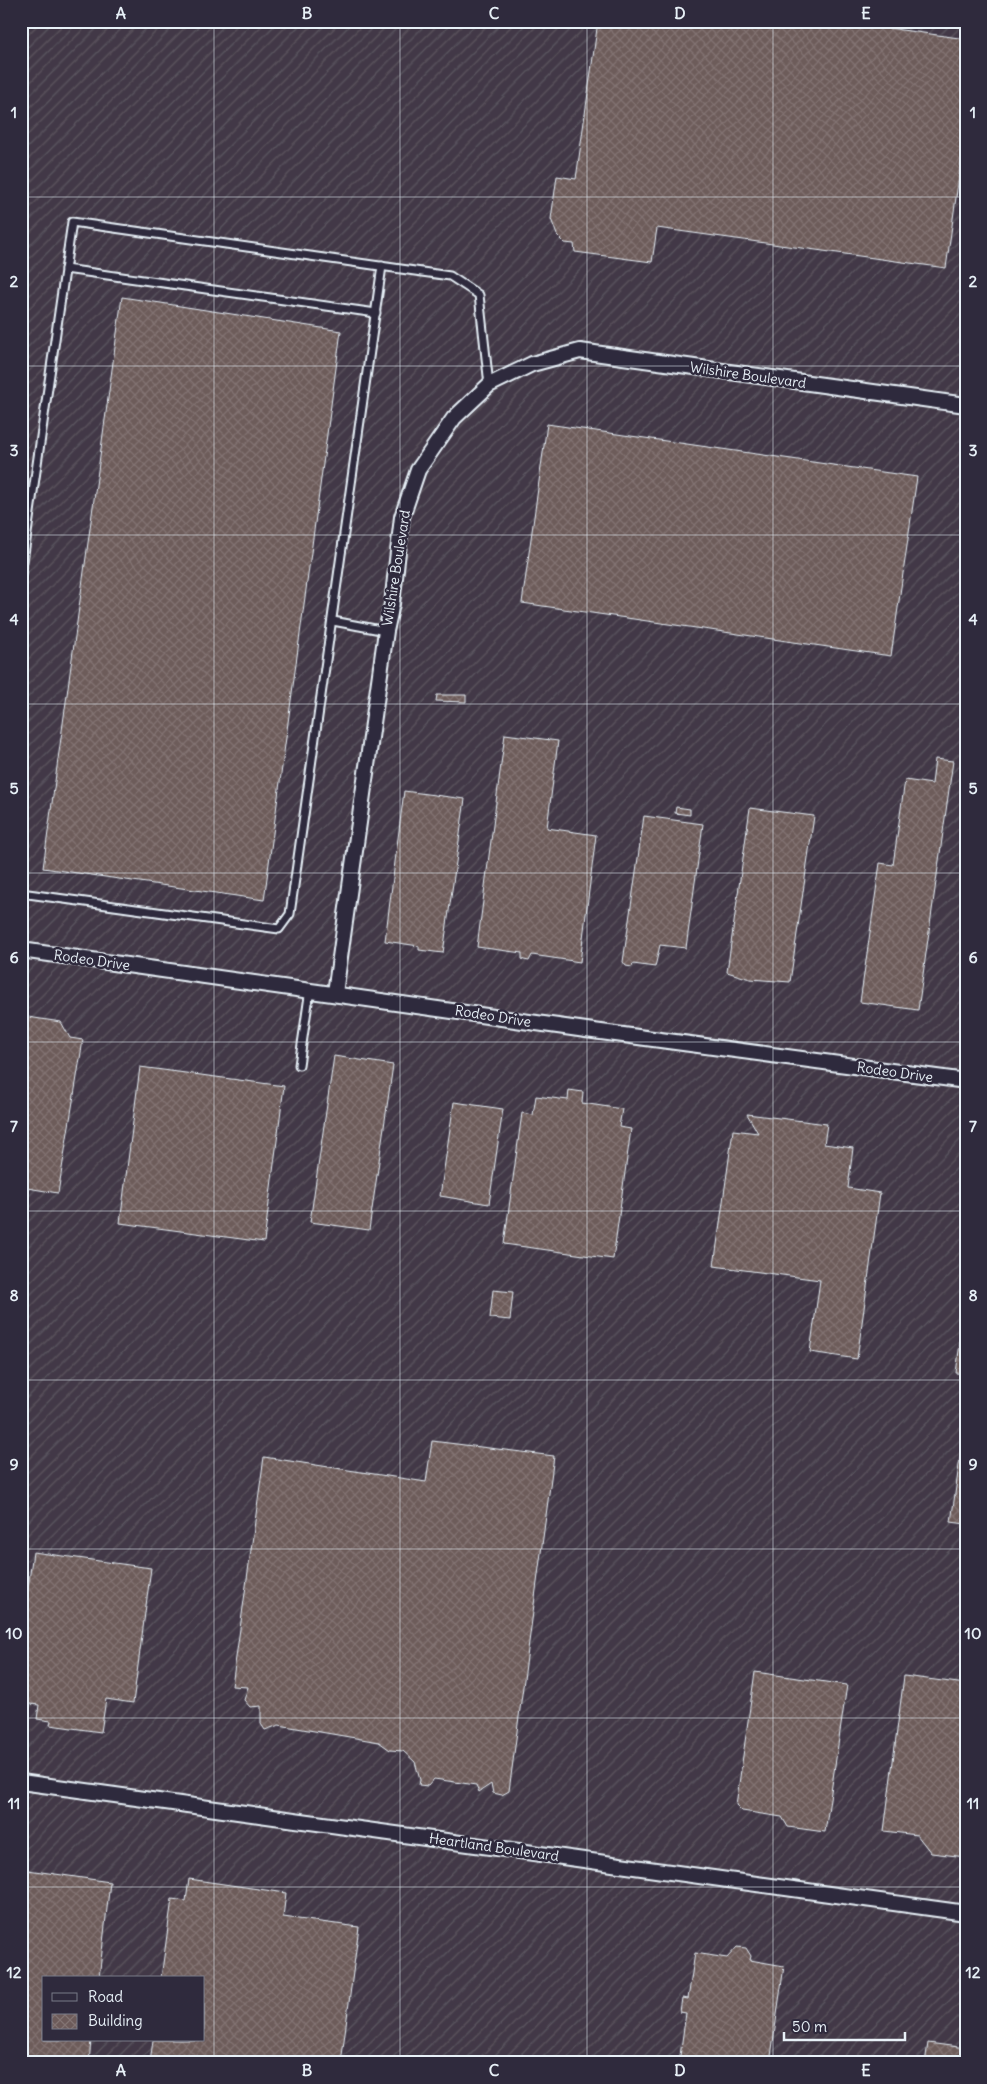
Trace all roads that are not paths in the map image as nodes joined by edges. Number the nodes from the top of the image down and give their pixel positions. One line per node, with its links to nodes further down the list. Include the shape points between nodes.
1 (382, 266): 2 (lane, via 72,222); 3 (lane); 4 (lane, via 450,276 479,295)
2 (65, 269): 3 (lane); 6 (lane)
3 (376, 313): 7 (lane)
4 (489, 385): 5 (street, Wilshire Boulevard, via 532,364 580,351); 8 (street, Wilshire Boulevard, via 454,418 418,470 402,517)
5 (966, 405)
6 (21, 575)
7 (332, 621): 8 (lane); 9 (lane, via 290,914 279,929)
8 (386, 631): 12 (street, Wilshire Boulevard)
9 (21, 893)
10 (21, 950): 11 (street, Rodeo Drive)
11 (310, 989): 12 (street, Rodeo Drive); 13 (lane)
12 (335, 993): 14 (street, Rodeo Drive)
13 (299, 1065)
14 (966, 1082)
15 (21, 1782): 16 (street, Heartland Boulevard)
16 (966, 1913)

